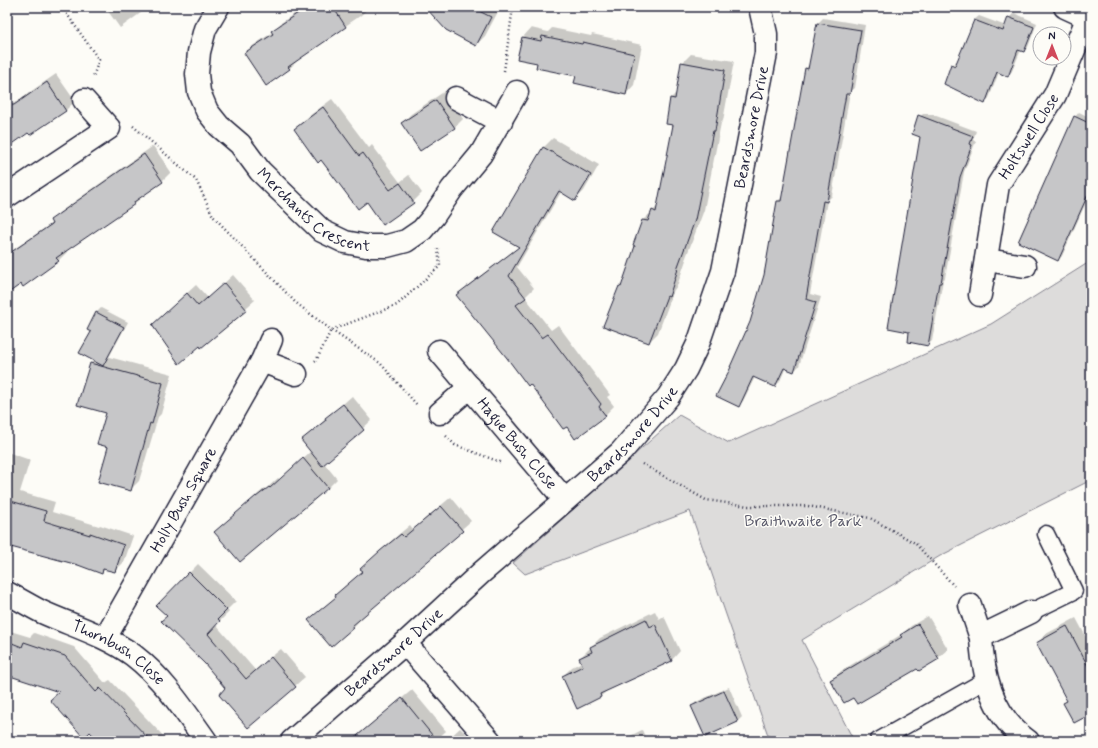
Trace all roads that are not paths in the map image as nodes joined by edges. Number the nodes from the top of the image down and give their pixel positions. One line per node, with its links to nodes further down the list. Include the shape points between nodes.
1 (218, 7): 8 (street, Merchants Crescent, via 205,29 199,52 199,92 207,111 219,126 240,144 260,171 322,231 345,242 387,246 406,241 422,230 481,154)
2 (760, 7): 19 (street, Beardsmore Drive, via 766,34 766,53 723,271 698,344 668,397 620,452)
3 (1065, 7): 4 (street)
4 (1089, 18): 10 (street, Holtswell Close, via 1055,95 998,185)
5 (517, 92): 8 (street, Merchants Crescent)
6 (456, 98): 8 (street)
7 (84, 100): 9 (street, via 109,128)
8 (501, 122)
9 (7, 196)
10 (986, 260): 11 (street); 12 (street, Holtswell Close)
11 (1024, 266)
12 (980, 295)
13 (271, 340): 15 (street, Holly Bush Square)
14 (439, 351): 17 (street, Hague Bush Close)
15 (262, 361): 16 (street); 24 (street, Holly Bush Square)
16 (296, 374)
17 (470, 387): 18 (street, Hague Bush Close); 19 (street, Hague Bush Close)
18 (441, 422)
19 (565, 500): 26 (street, Beardsmore Drive)
20 (1046, 534): 23 (lane, via 1074,591)
21 (7, 593): 24 (street, Thornbush Close, via 41,611)
22 (970, 605): 25 (street)
23 (1031, 612): 25 (street)
24 (105, 638): 28 (street, Thornbush Close, via 150,670 179,703)
25 (981, 638): 27 (street)
26 (405, 643): 29 (street, Beardsmore Drive); 30 (street)
27 (986, 680): 31 (lane); 32 (street, via 1005,720)
28 (206, 741)
29 (292, 741)
30 (490, 741)
31 (878, 741)
32 (1028, 741)

